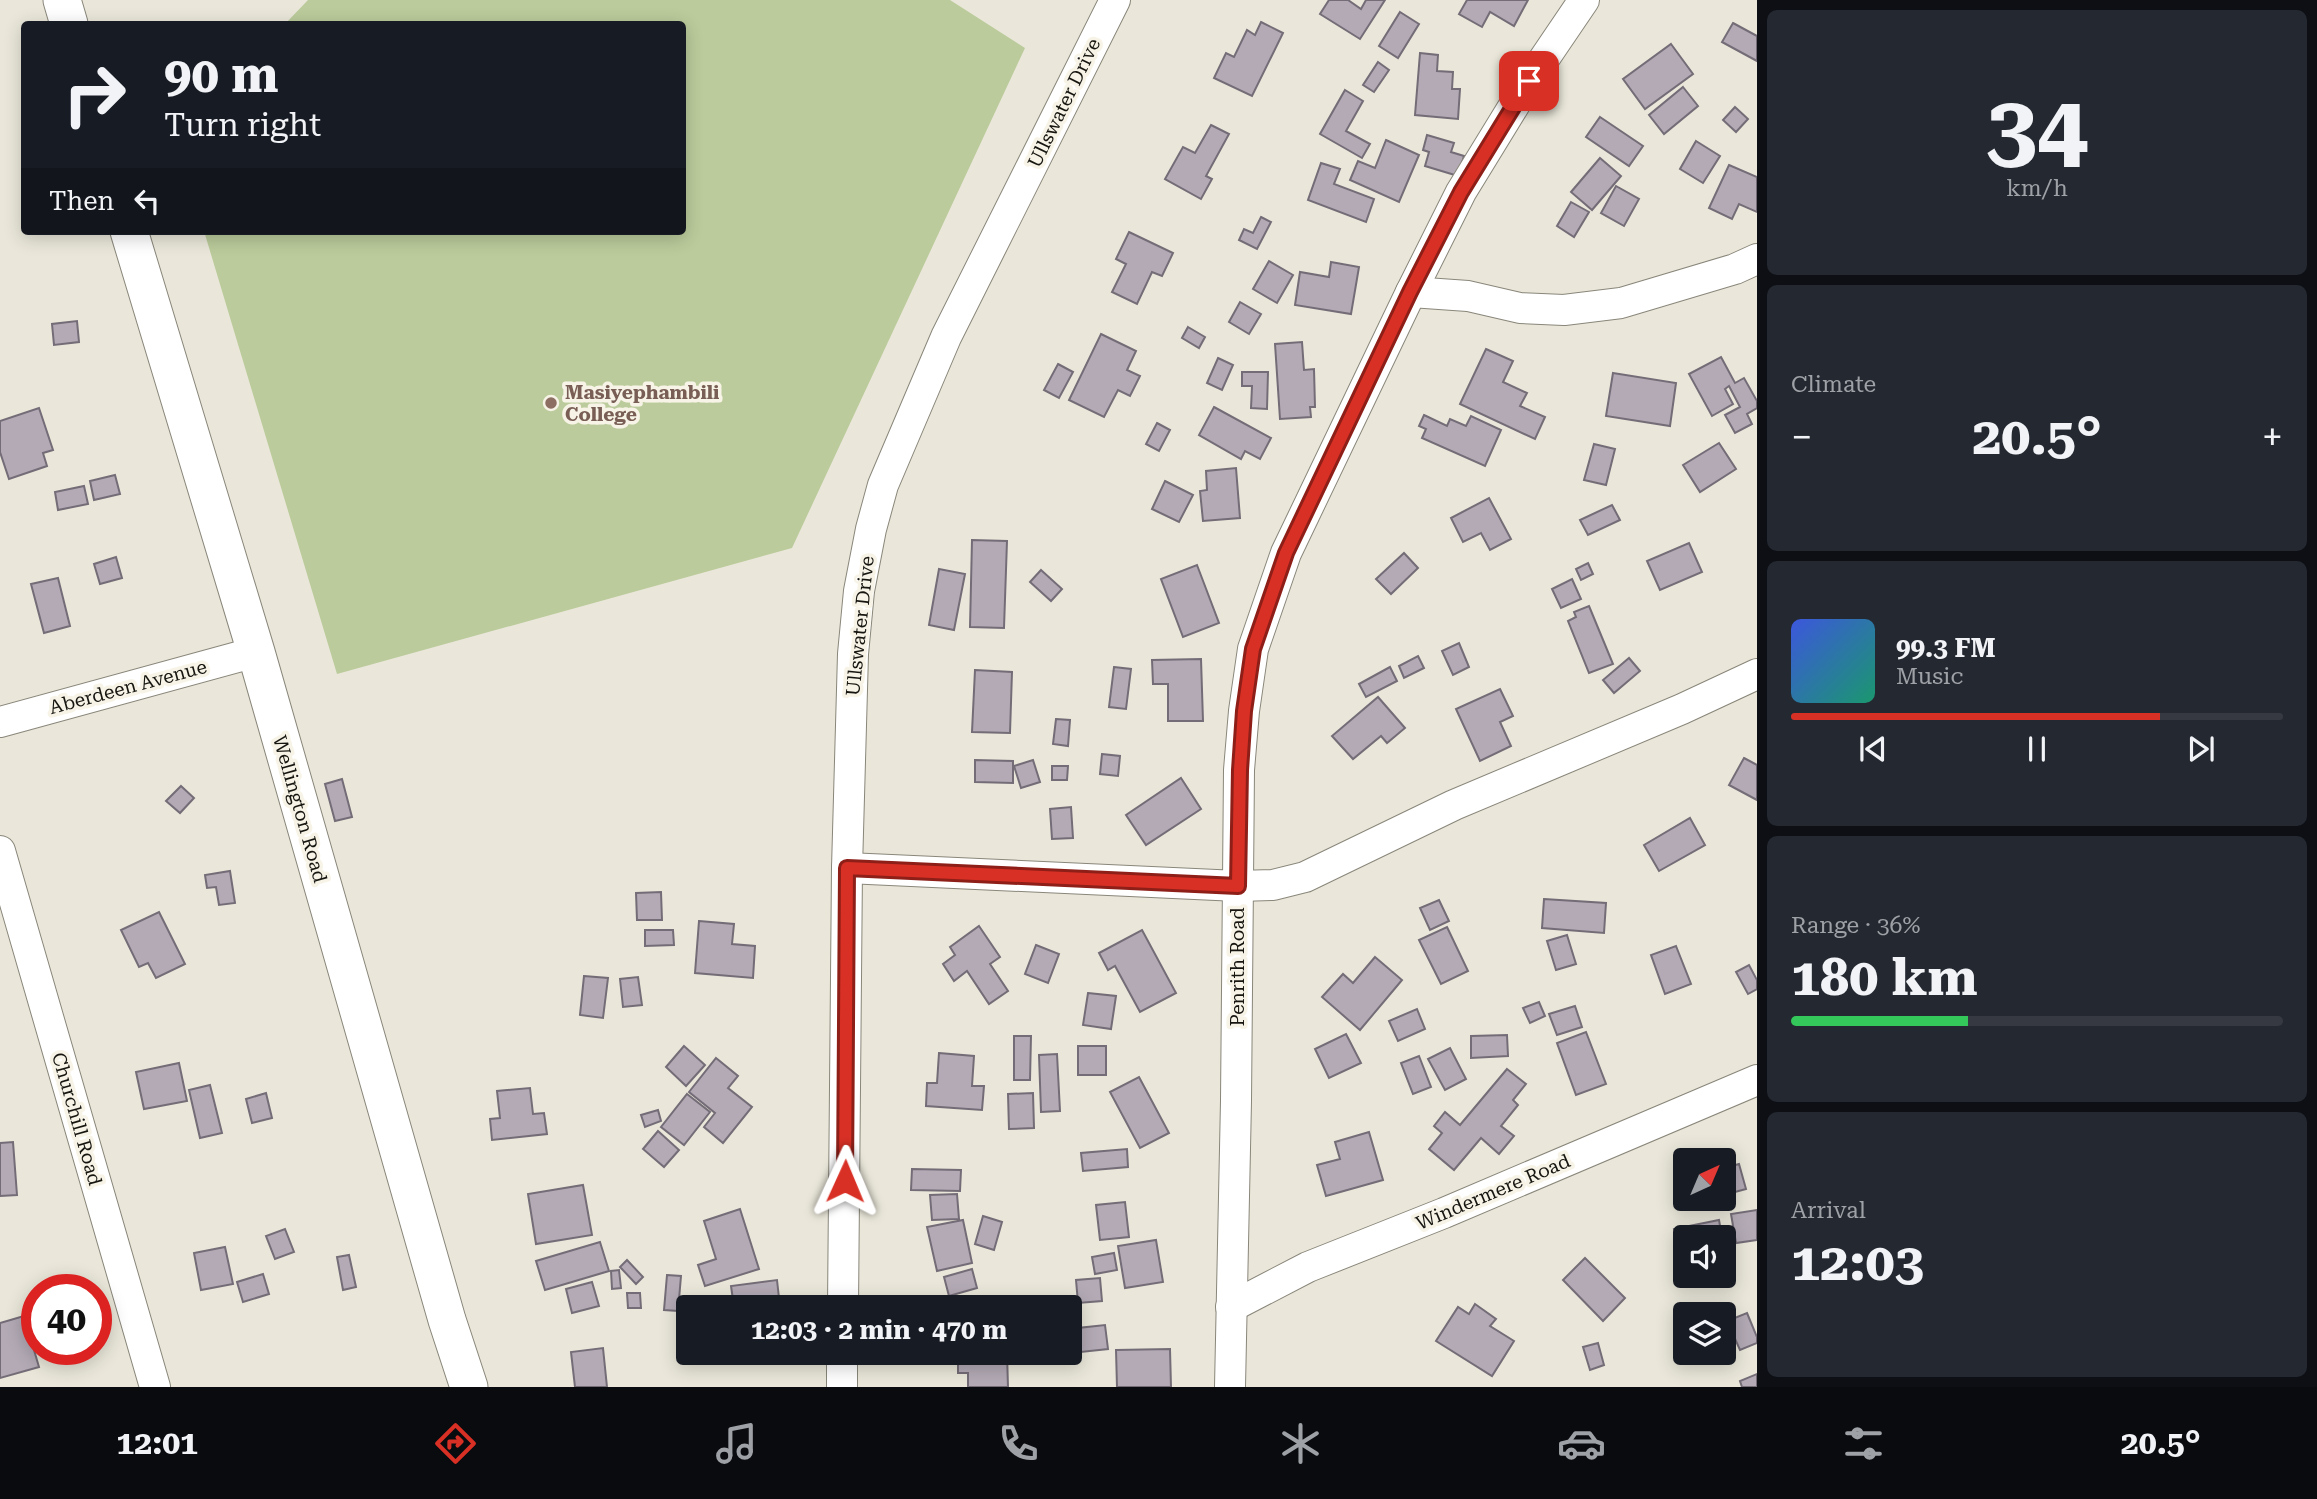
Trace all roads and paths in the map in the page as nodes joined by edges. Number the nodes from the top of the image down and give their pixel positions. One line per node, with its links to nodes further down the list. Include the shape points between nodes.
1 (62, 0): 4 (main road)
2 (1115, 0): 12 (street, Ullswater Drive, via 946,337 883,485 859,590)
3 (1584, 0): 7 (street, Penrith Road, via 1468,181)
4 (68, 21)
5 (130, 235): 8 (main road, Wellington Road)
6 (1757, 259): 7 (street, via 1621,303 1564,310 1520,309 1468,296)
7 (1410, 292): 13 (street, Penrith Road, via 1286,553 1253,649 1240,770)
8 (256, 652): 10 (street, Aberdeen Avenue); 19 (main road, Wellington Road)
9 (1757, 674): 13 (street, via 1454,805 1305,877 1273,885)
10 (0, 722)
11 (0, 851): 18 (street, Churchill Road)
12 (847, 868): 13 (street); 15 (street, Ullswater Drive)
13 (1238, 886): 16 (street, Penrith Road)
14 (1757, 1080): 16 (street, Windermere Road, via 1308,1267)
15 (843, 1295)
16 (1231, 1307): 21 (street, Penrith Road)
17 (842, 1365): 20 (street)
18 (155, 1387)
19 (469, 1387)
20 (842, 1387)
21 (1230, 1387)

